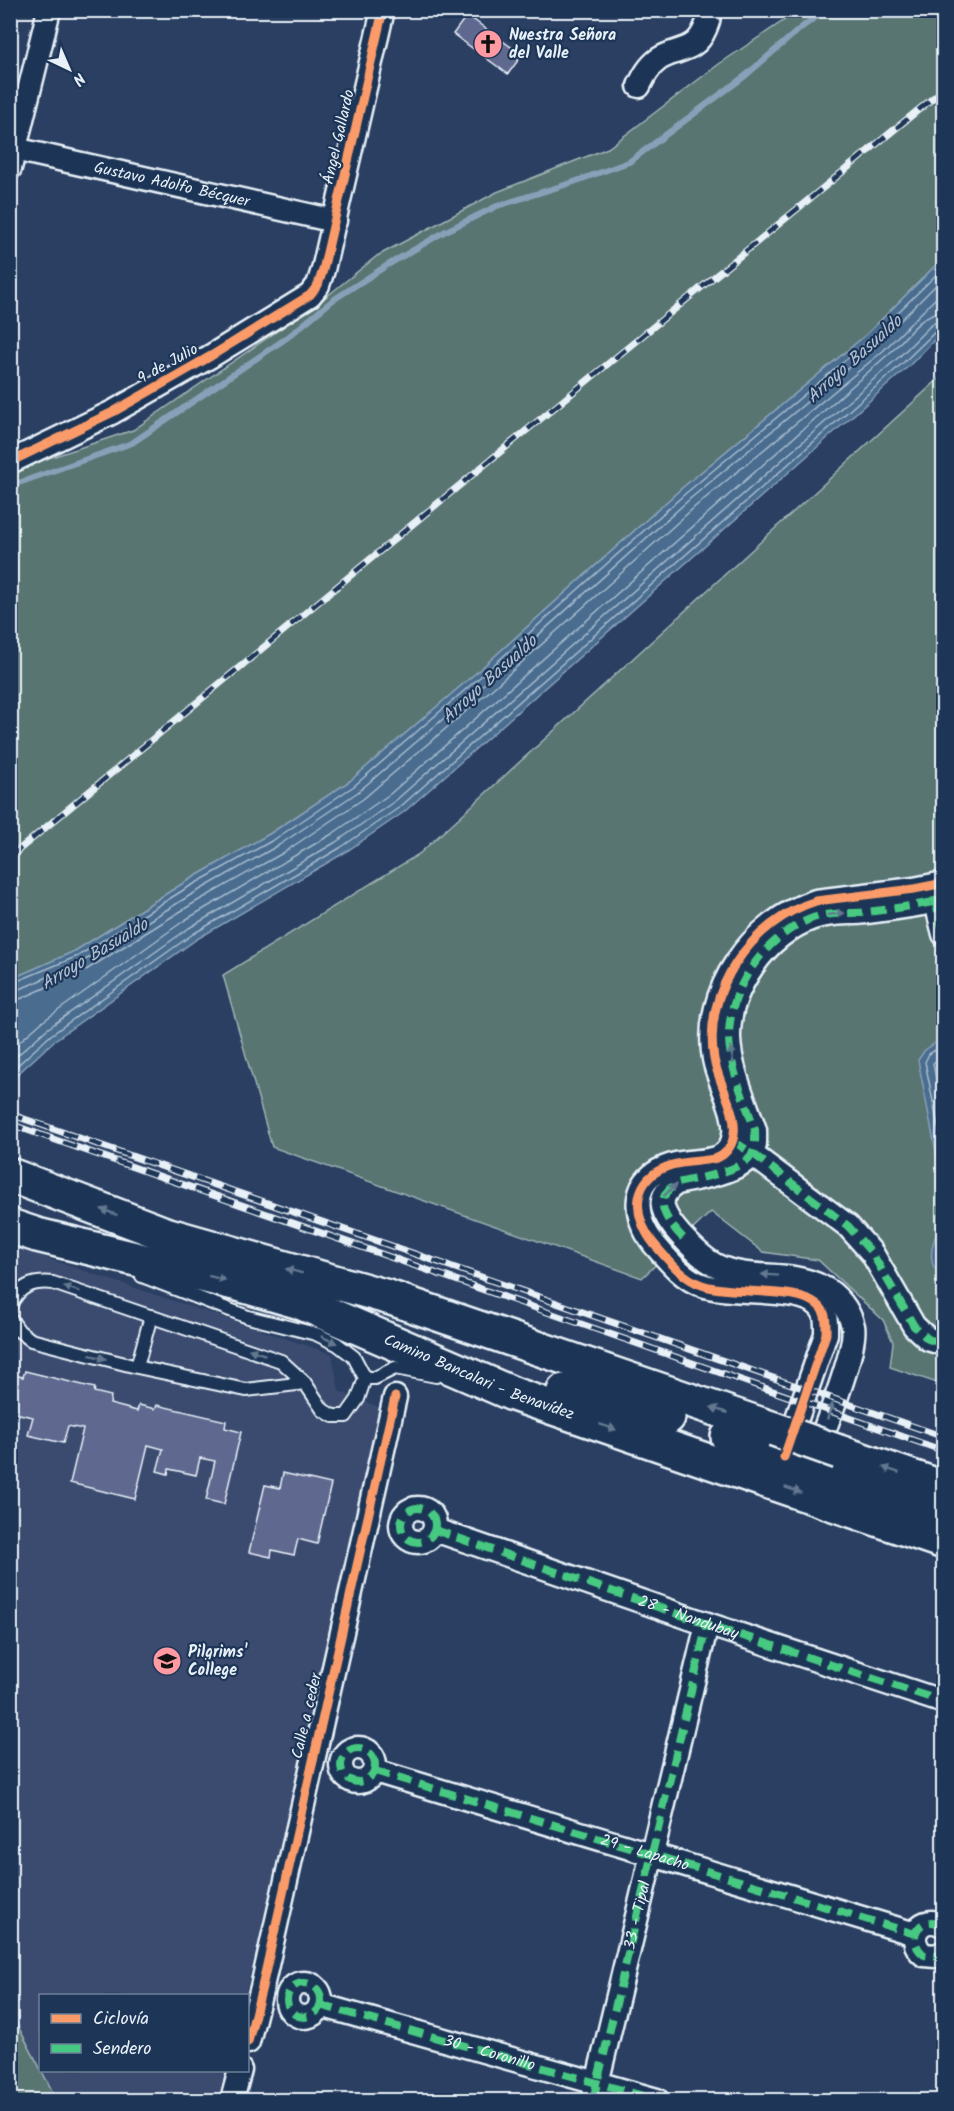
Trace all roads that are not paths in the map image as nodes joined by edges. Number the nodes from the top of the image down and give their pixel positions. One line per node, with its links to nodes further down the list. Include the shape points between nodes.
1 (49, 10): 5 (street)
2 (383, 10): 6 (street, Ángel Gallardo)
3 (709, 10): 4 (street, via 698,40 659,59)
4 (639, 86)
5 (12, 155): 6 (street, Gustavo Adolfo Bécquer)
6 (335, 221): 7 (street, Ángel Gallardo)
7 (323, 270): 8 (street, 9 de Julio, via 310,295 221,351 113,412)
8 (10, 462)
9 (938, 892): 10 (street); 11 (street, via 866,912 813,918 779,938 752,967 735,1004 729,1039 732,1062 755,1130 755,1140)
10 (944, 934)
11 (743, 1147): 14 (street, one-way to 11, via 667,1218 663,1197 677,1183 743,1163); 15 (street, via 716,1158 658,1170 644,1183 638,1214 645,1231); 21 (street, via 848,1226 872,1253 914,1326 928,1339)
12 (10, 1175): 16 (main road, one-way to 12, via 165,1234)
13 (24, 1231): 17 (main road, Camino Bancalari - Benavídez, one-way to 17); 23 (lane, one-way to 23, via 248,1317 316,1334 346,1350)
14 (695, 1250): 15 (street); 28 (street, one-way to 14, via 853,1346 850,1318 835,1296 809,1281 733,1271 717,1266)
15 (677, 1268): 28 (street, via 695,1282 715,1289 789,1294 807,1298 824,1312 826,1334)
16 (333, 1281): 27 (main road, via 506,1357 615,1393); 28 (main road, one-way to 16, via 481,1327)
17 (300, 1302): 25 (main road, Camino Bancalari - Benavídez); 27 (main road, via 349,1307 561,1390)
18 (10, 1306): 19 (lane, one-way to 18, via 40,1282 27,1284)
19 (151, 1316): 22 (lane); 24 (lane, one-way to 19, via 281,1360)
20 (10, 1318): 22 (lane, one-way to 22, via 31,1340)
21 (944, 1344)
22 (137, 1367): 24 (lane, via 246,1390)
23 (365, 1378): 24 (lane, via 358,1399 346,1416 338,1418 323,1410); 25 (lane, via 375,1378 395,1368)
24 (305, 1383)
25 (513, 1394): 32 (main road, Camino Bancalari - Benavídez, one-way to 32)
26 (395, 1397): 41 (street, Calle a ceder)
27 (668, 1417): 28 (main road)
28 (802, 1451): 29 (main road, one-way to 28); 30 (main road)
29 (944, 1488)
30 (944, 1514)
31 (435, 1530): 33 (street, 28 - Ñandubay)
32 (944, 1542)
33 (706, 1624): 34 (street, 28 - Ñandubay); 36 (street, 33 - Tipal)
34 (944, 1702)
35 (375, 1771): 36 (street, 29 - Lapacho)
36 (652, 1855): 38 (street, 29 - Lapacho); 43 (street, 33 - Tipal)
37 (944, 1926): 38 (street, via 926,1922)
38 (915, 1934): 39 (street, via 916,1946 924,1955)
39 (944, 1952)
40 (320, 2005): 43 (street, 30 - Coronillo)
41 (249, 2038)
42 (239, 2072): 44 (street)
43 (596, 2092): 45 (street, 30 - Coronillo)
44 (232, 2100)
45 (657, 2100)

